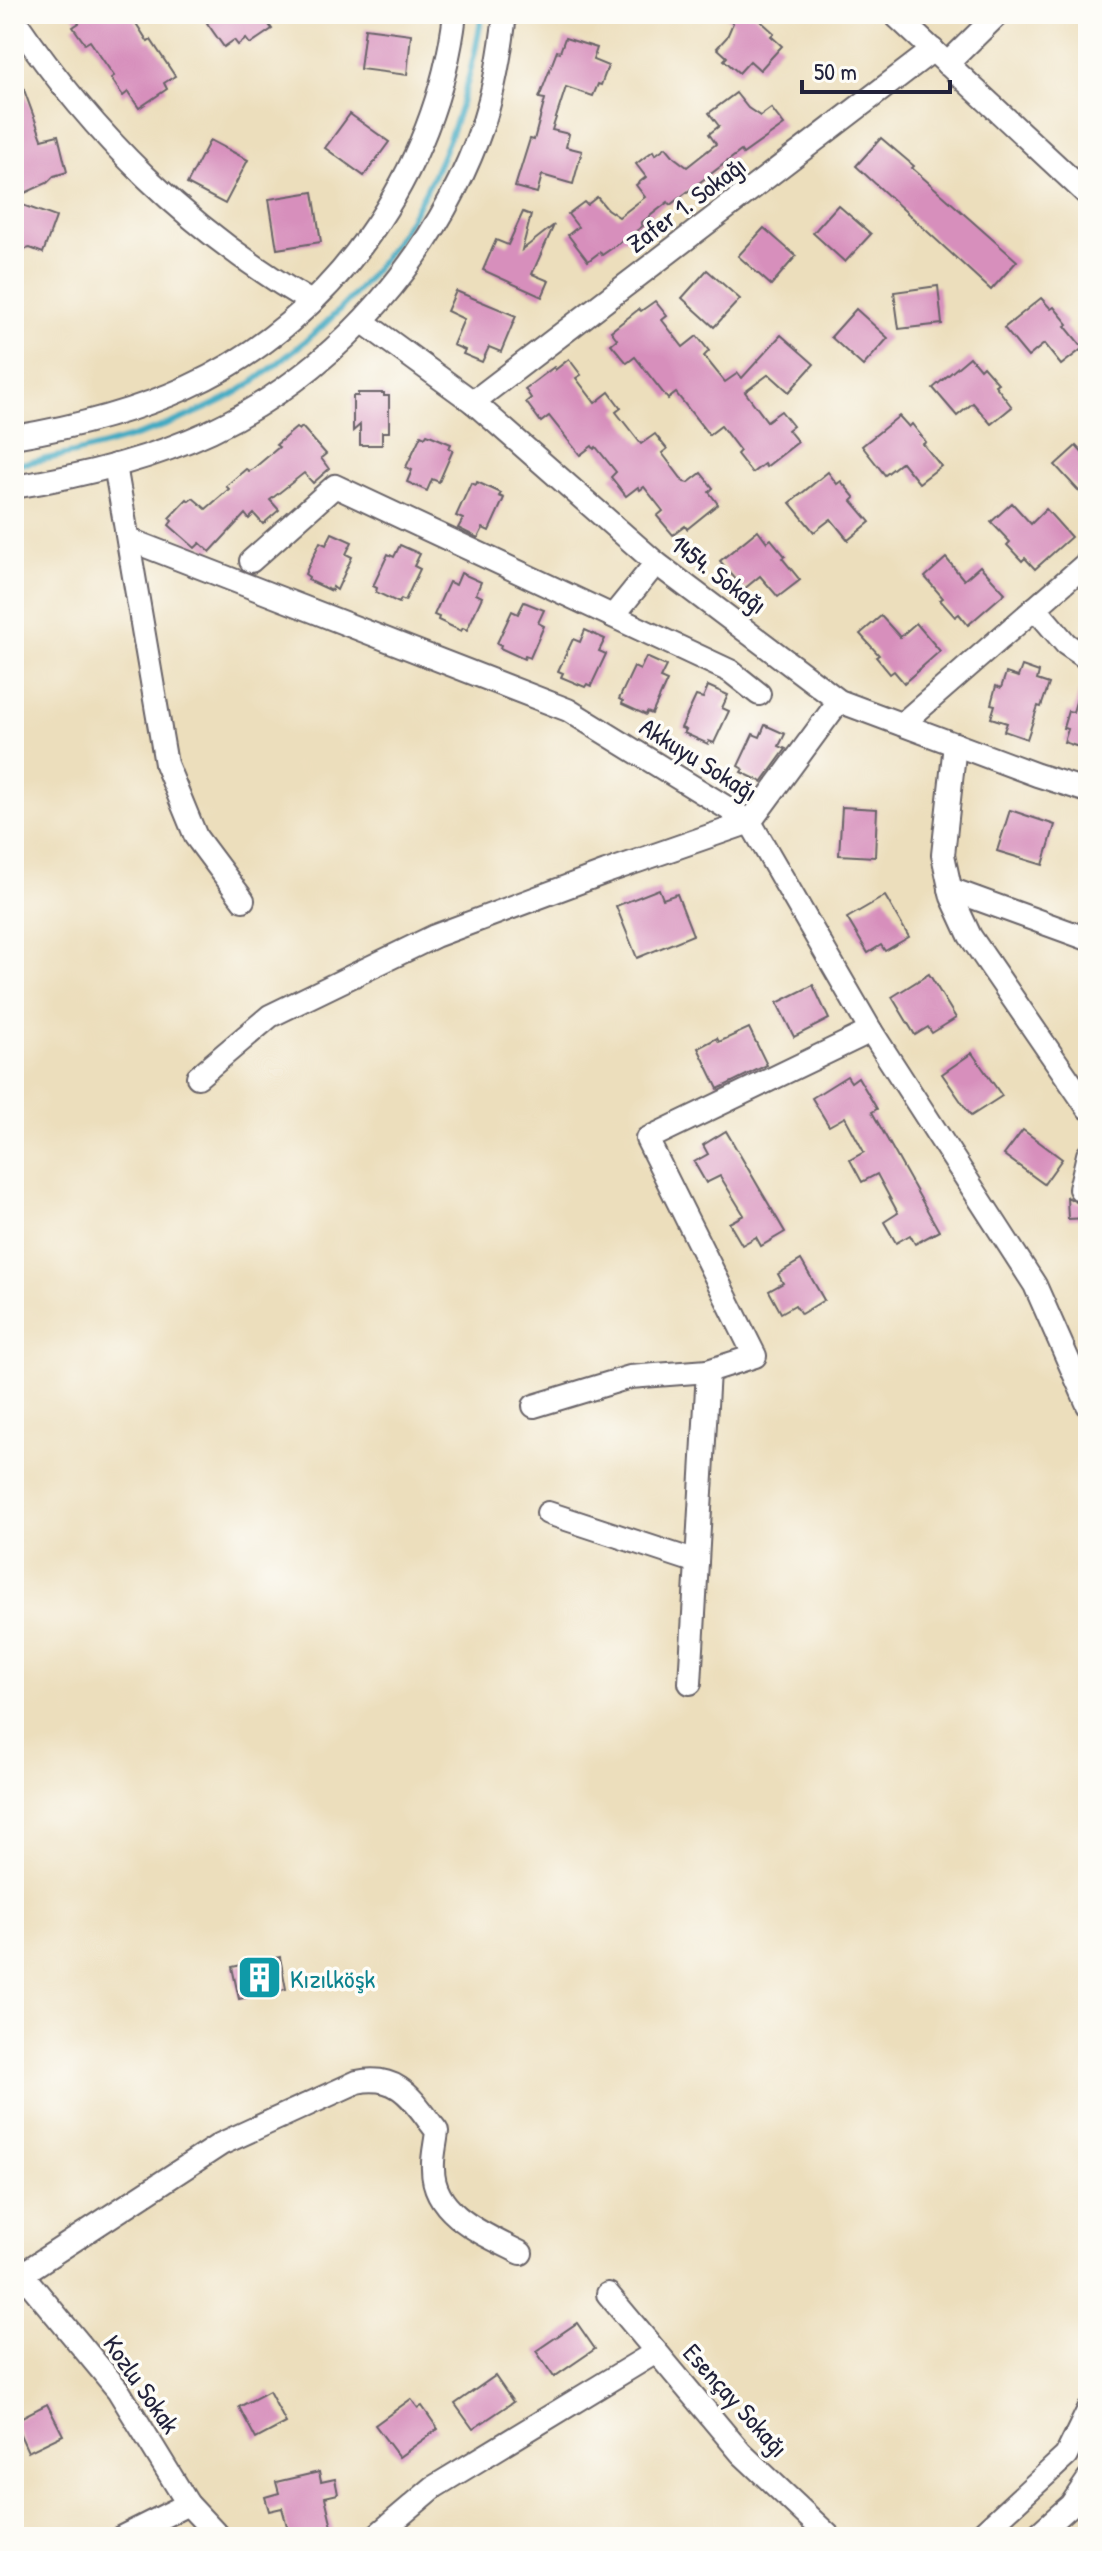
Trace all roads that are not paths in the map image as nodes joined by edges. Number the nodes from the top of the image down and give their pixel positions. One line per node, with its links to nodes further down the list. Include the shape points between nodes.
1 (455, 14): 8 (street, via 437,103 412,164 374,229)
2 (505, 14): 9 (street, via 495,83 472,153 414,257)
3 (894, 14): 6 (street)
4 (998, 14): 6 (street, Zafer 1. Sokağı)
5 (14, 19): 8 (street, via 79,105 166,197 240,257)
6 (940, 57): 7 (street); 10 (street, Zafer 1. Sokağı)
7 (1088, 195)
8 (311, 302): 11 (street, via 245,356 191,386 128,411)
9 (362, 321): 10 (street, 1454. Sokağı); 12 (street, via 300,377 242,415 178,445)
10 (473, 402): 17 (street, 1454. Sokağı)
11 (14, 437)
12 (115, 465): 13 (street); 14 (street)
13 (14, 487)
14 (130, 540): 26 (street, Akkuyu Sokağı, via 568,710); 28 (street, via 166,764 196,837)
15 (251, 561): 19 (street, via 335,486)
16 (1088, 562): 18 (street)
17 (656, 563): 19 (street); 22 (street, 1454. Sokağı)
18 (1035, 608): 20 (street, via 1066,644); 23 (street)
19 (613, 616): 21 (street, via 730,671)
20 (1088, 659)
21 (759, 694)
22 (839, 701): 23 (street, 1454. Sokağı); 26 (street)
23 (902, 724): 24 (street, 1454. Sokağı)
24 (955, 744): 25 (street, 1454. Sokağı); 27 (street, via 943,855)
25 (1088, 791)
26 (750, 822): 30 (street, Akkuyu Sokağı); 31 (street, via 435,936 270,1016)
27 (950, 889): 29 (street); 32 (street, via 970,936)
28 (243, 900)
29 (1088, 939)
30 (871, 1031): 35 (street, via 647,1139 755,1356); 36 (street, Akkuyu Sokağı, via 1035,1285)
31 (198, 1077)
32 (1088, 1108)
33 (1088, 1155): 34 (street)
34 (1080, 1189)
35 (708, 1371): 37 (street, via 630,1377); 39 (street)
36 (1088, 1405)
37 (534, 1406)
38 (548, 1513): 39 (street)
39 (697, 1562): 40 (street)
40 (690, 1683)
41 (521, 2253): 42 (street, via 468,2226 449,2208 433,2169 437,2131 397,2085 370,2079 221,2144)
42 (18, 2271): 47 (street, Kozlu Sokak, via 118,2390)
43 (608, 2294): 44 (street, Esençay Sokağı)
44 (656, 2352): 50 (street, via 434,2487); 51 (street, Esençay Sokağı, via 741,2453)
45 (1088, 2411): 52 (street, via 1066,2456)
46 (1088, 2480): 53 (street, via 1071,2505)
47 (188, 2504): 48 (street); 49 (street, Kozlu Sokak)
48 (122, 2537)
49 (219, 2537)
50 (375, 2537)
51 (830, 2537)
52 (978, 2537)
53 (1035, 2537)

